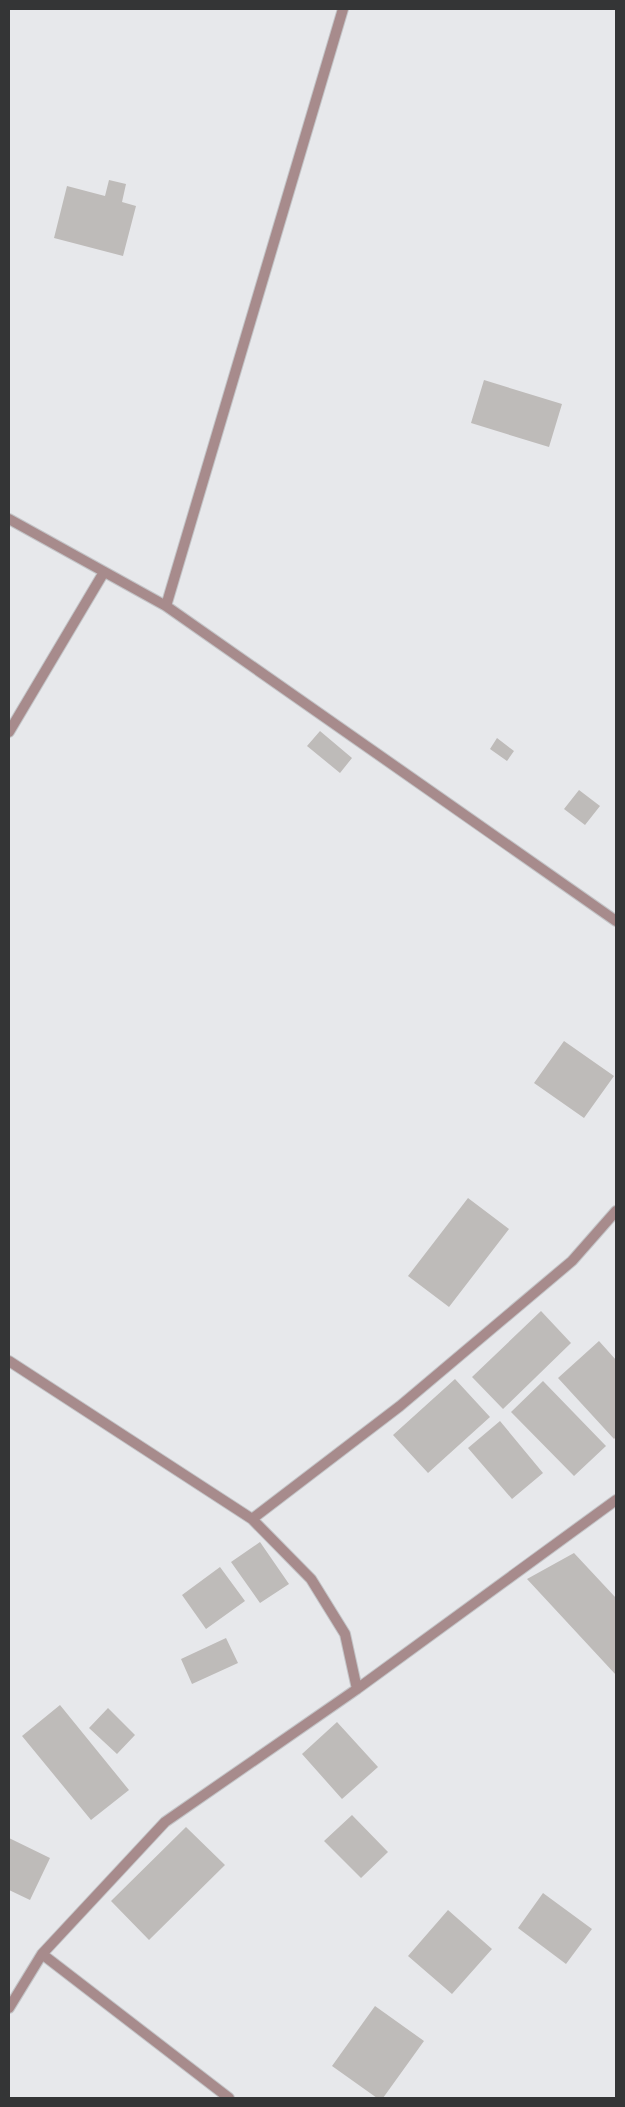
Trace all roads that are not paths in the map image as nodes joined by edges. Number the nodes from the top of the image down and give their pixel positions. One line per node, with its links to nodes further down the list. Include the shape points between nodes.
1 (343, 9): 4 (street)
2 (9, 519): 3 (street)
3 (104, 572): 4 (street); 5 (street)
4 (166, 606): 6 (street)
5 (9, 732)
6 (616, 921)
7 (616, 1211): 10 (street, via 565,1268 400,1406)
8 (9, 1361): 10 (street)
9 (616, 1500): 11 (street)
10 (252, 1519): 11 (street, via 311,1579 321,1595 345,1634)
11 (357, 1689): 12 (street, via 165,1822)
12 (42, 1954): 13 (street); 14 (street)
13 (9, 2008)
14 (229, 2098)

